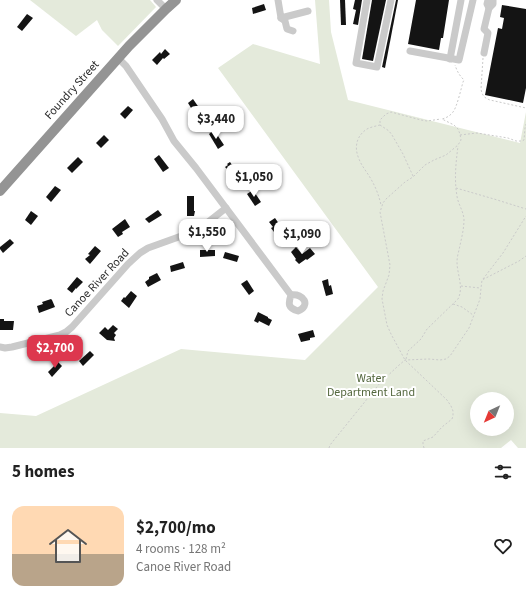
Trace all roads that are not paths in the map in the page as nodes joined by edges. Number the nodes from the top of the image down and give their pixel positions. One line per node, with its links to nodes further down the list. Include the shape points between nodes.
1 (157, 0): 10 (street)
2 (176, 0): 10 (highway, Foundry Street)
3 (278, 0): 12 (street)
4 (367, 0): 5 (street, via 356,62 377,67)
5 (391, 0)
6 (461, 0): 17 (street)
7 (473, 0): 17 (street, via 460,59)
8 (493, 0): 9 (street, via 492,4)
9 (489, 4): 15 (street, via 484,29 488,33)
10 (166, 9): 16 (highway, Foundry Street)
11 (308, 11): 12 (street)
12 (281, 18): 13 (street, via 285,21 287,29)
13 (293, 31)
14 (410, 51): 17 (street)
15 (484, 53)
16 (118, 58): 18 (highway, Foundry Street); 19 (street, via 162,119 174,141)
17 (450, 59)
18 (0, 191)
19 (226, 208): 20 (street); 21 (street, Canoe River Road, via 198,230 140,253 66,332 12,347)
20 (292, 295)
21 (0, 347)

